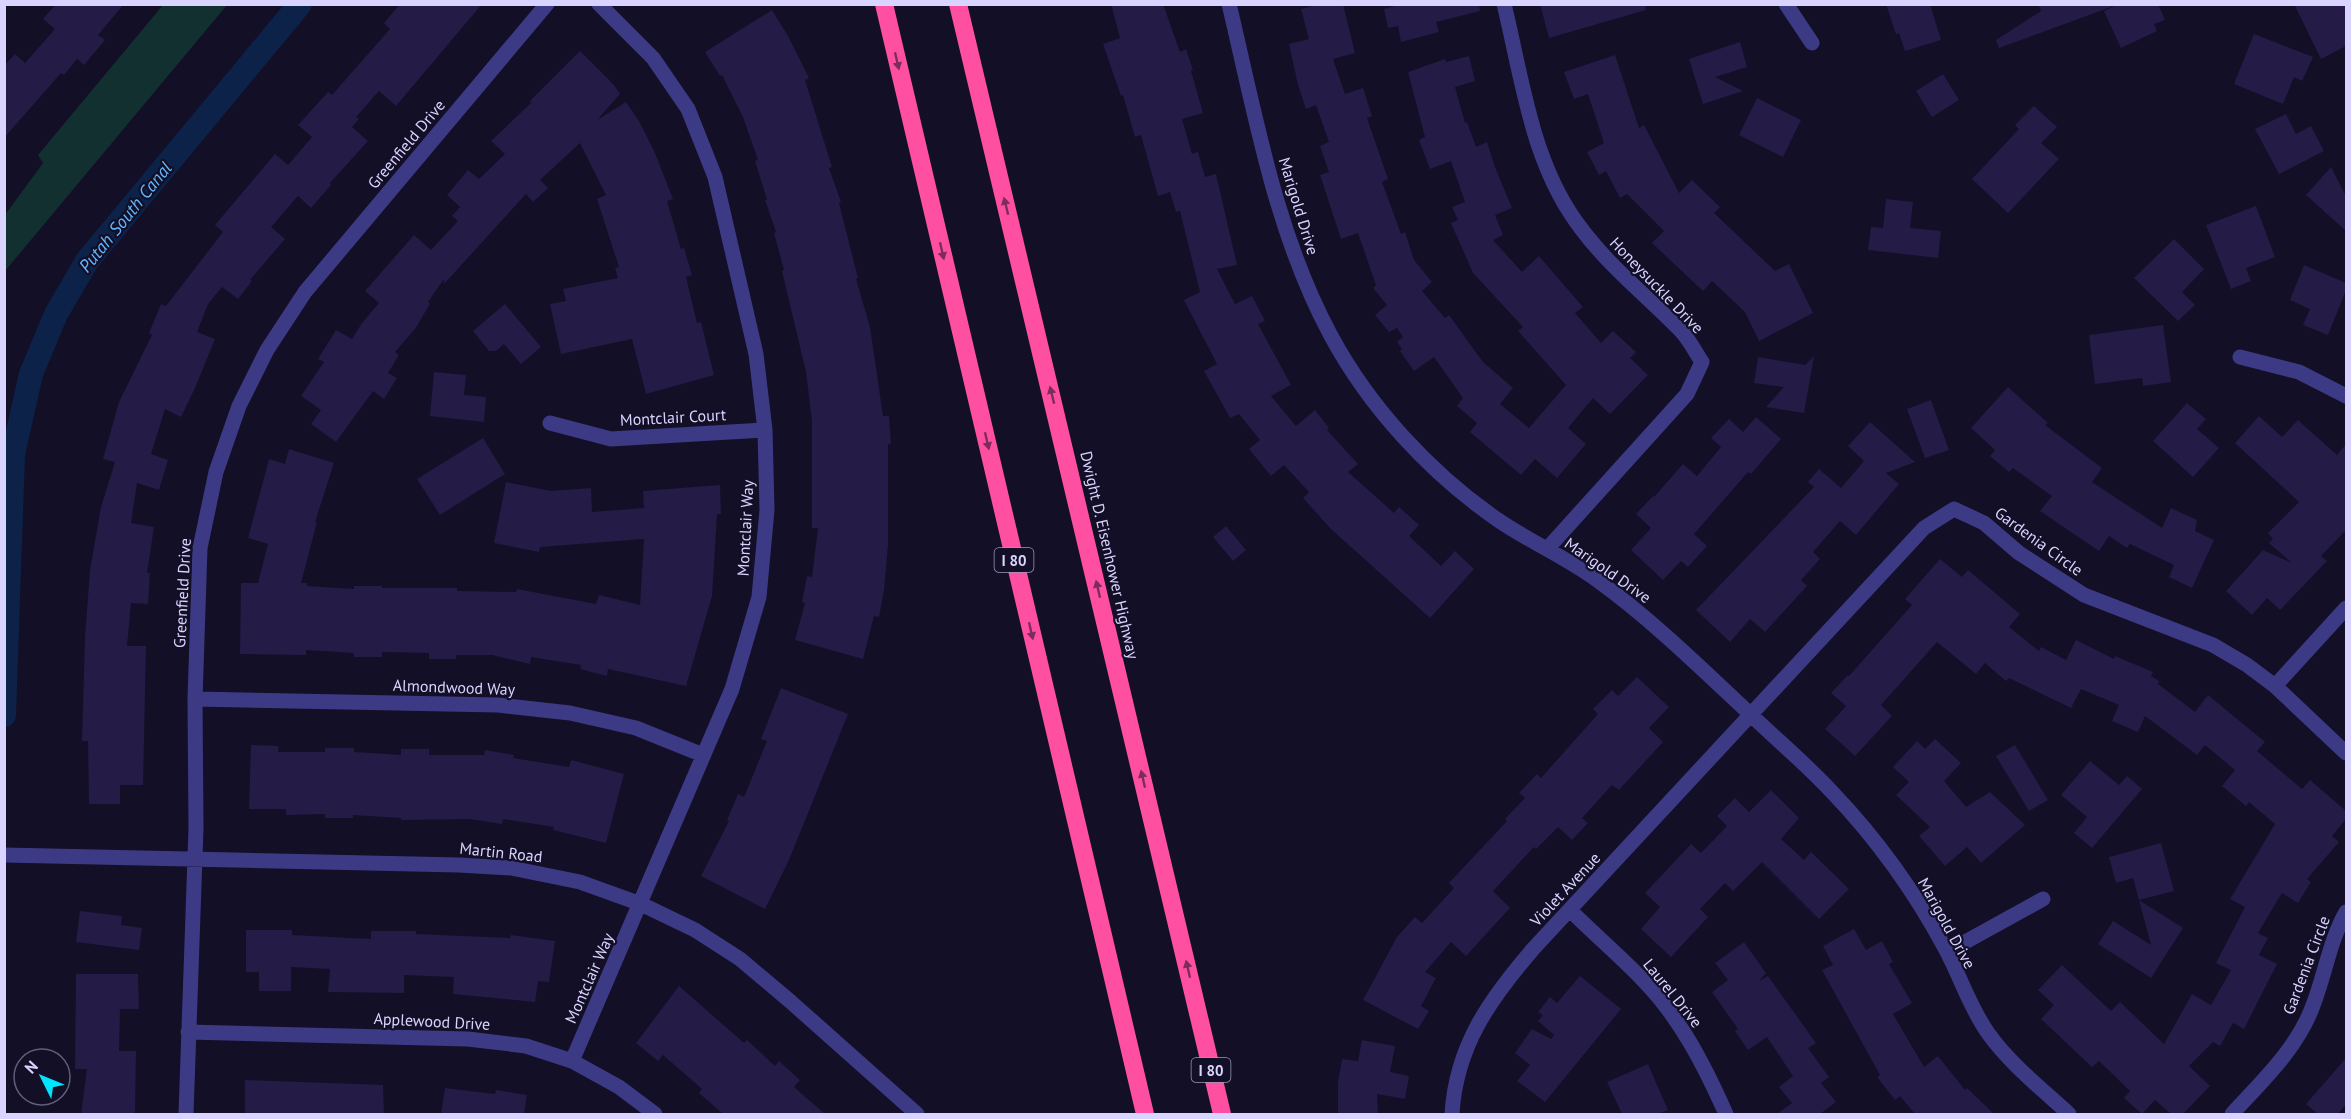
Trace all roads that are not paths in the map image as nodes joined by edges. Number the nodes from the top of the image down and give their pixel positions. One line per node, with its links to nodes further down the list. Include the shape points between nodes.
1 (547, 4): 16 (street, Greenfield Drive, via 305,292 267,350 243,397 216,472 200,548)
2 (599, 4): 12 (street, Montclair Way, via 653,58 688,109 715,177 756,354)
3 (884, 4): 32 (highway, I 80, one-way to 32)
4 (958, 4): 33 (highway, Dwight D. Eisenhower Highway / I 80, one-way to 4)
5 (1229, 4): 13 (street, Marigold Drive, via 1275,200 1301,274 1332,337 1367,392 1413,448 1499,521)
6 (1504, 4): 13 (street, Honeysuckle Drive, via 1533,131 1550,178 1581,229 1606,260 1684,334 1702,362 1687,394)
7 (1786, 4): 8 (street)
8 (1812, 43)
9 (2240, 357): 10 (street, via 2299,372)
10 (2346, 396)
11 (550, 423): 12 (street, Montclair Court, via 611,439)
12 (765, 430): 19 (street, Montclair Way, via 767,510 759,597 732,689)
13 (1547, 549): 17 (street, Marigold Drive, via 1594,578 1645,618)
14 (2346, 608): 15 (street)
15 (2275, 686): 17 (street, Gardenia Circle, via 2212,645 2084,595 2019,553 1984,523 1954,509 1924,528); 18 (street, Gardenia Circle)
16 (195, 699): 19 (street, Almondwood Way, via 498,705 570,713 636,728); 21 (street, Greenfield Drive)
17 (1751, 715): 24 (street, Violet Avenue); 26 (street, Marigold Drive, via 1868,830)
18 (2346, 753)
19 (703, 755): 23 (street, Montclair Way)
20 (4, 855): 21 (street, Martin Road)
21 (194, 860): 23 (street, Martin Road, via 511,868 580,882); 27 (street, Greenfield Drive)
22 (2043, 899): 26 (street)
23 (641, 904): 28 (street, Montclair Way); 31 (street, Martin Road, via 694,930 740,959)
24 (1570, 910): 34 (street, Violet Avenue, via 1497,991 1477,1024 1461,1065); 35 (street, Laurel Drive, via 1644,981 1677,1022 1706,1069)
25 (2346, 912): 37 (street, Gardenia Circle, via 2312,1009 2292,1046)
26 (1947, 952): 36 (street, Marigold Drive, via 1967,1000 1990,1036 2014,1064)
27 (188, 1032): 28 (street, Applewood Drive, via 468,1039 525,1046); 29 (street, Greenfield Drive)
28 (572, 1061): 30 (street, Applewood Drive, via 619,1086)
29 (186, 1114)
30 (655, 1114)
31 (917, 1114)
32 (1145, 1114)
33 (1222, 1114)
34 (1452, 1114)
35 (1726, 1114)
36 (2069, 1114)
37 (2232, 1114)

